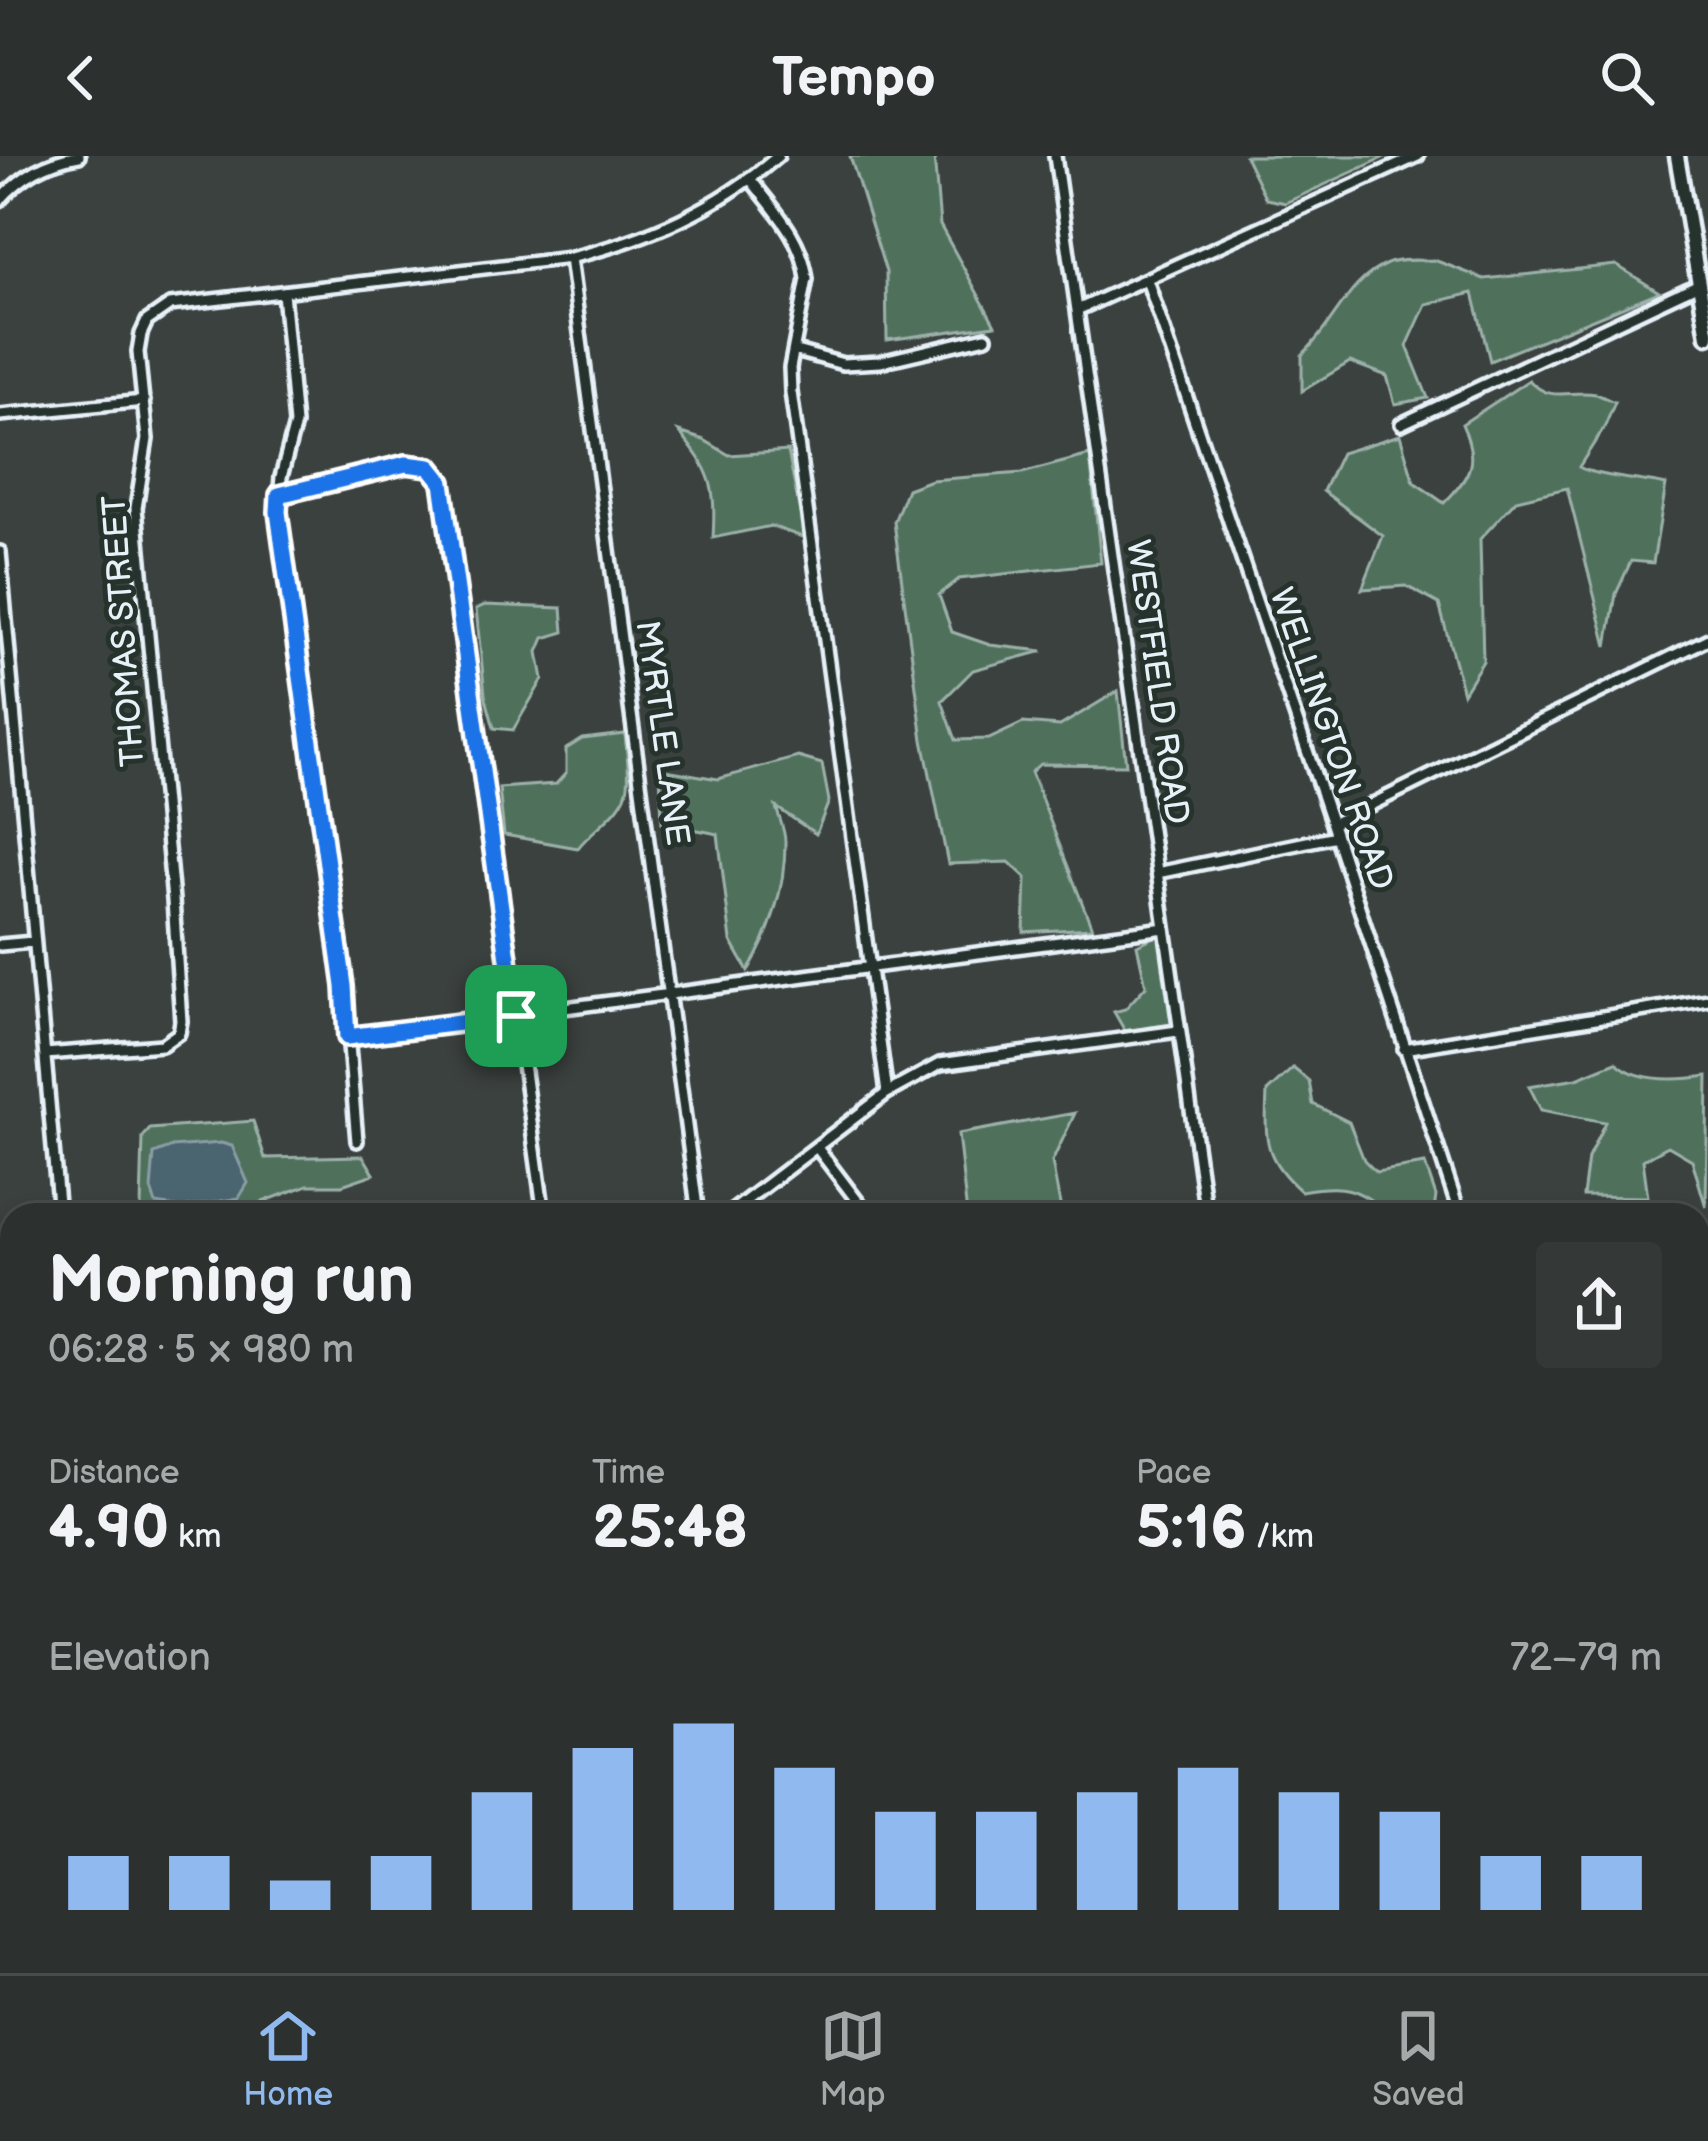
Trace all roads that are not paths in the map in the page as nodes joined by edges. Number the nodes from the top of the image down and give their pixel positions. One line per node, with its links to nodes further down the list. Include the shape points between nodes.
1 (80, 156): 7 (street, via 50,163)
2 (778, 156): 6 (street, THOMAS STREET)
3 (1055, 156): 12 (street, WESTFIELD ROAD)
4 (1418, 156): 9 (street)
5 (1677, 156): 10 (street)
6 (751, 180): 8 (street, THOMAS STREET, via 650,235); 15 (street, via 805,264)
7 (0, 200)
8 (571, 258): 11 (street, THOMAS STREET); 28 (street, MYRTLE LANE)
9 (1147, 280): 12 (street); 22 (street, WELLINGTON ROAD)
10 (1699, 284): 13 (street); 18 (street)
11 (283, 292): 16 (street, THOMAS STREET, via 170,305 147,321 139,352); 19 (street, via 295,424)
12 (1077, 310): 23 (street, WESTFIELD ROAD)
13 (1708, 336)
14 (986, 338): 15 (street, via 880,362 843,364)
15 (796, 351): 27 (street, via 790,382)
16 (144, 401): 17 (street); 34 (street, THOMAS STREET, via 136,508 179,1033 162,1045)
17 (0, 415)
18 (1401, 424)
19 (279, 495): 30 (street, via 406,464 430,467 442,482); 32 (street)
20 (0, 552): 25 (street)
21 (1708, 639): 22 (street)
22 (1334, 830): 23 (street); 33 (street, WELLINGTON ROAD)
23 (1156, 874): 24 (street, WESTFIELD ROAD)
24 (1165, 928): 27 (street); 31 (street, WESTFIELD ROAD)
25 (33, 942): 26 (street); 34 (street)
26 (0, 945)
27 (868, 968): 28 (street); 35 (street)
28 (670, 995): 30 (street); 40 (street, MYRTLE LANE)
29 (1708, 1000): 33 (street)
30 (516, 1016): 32 (street); 39 (street)
31 (1178, 1030): 35 (street, via 940,1064); 43 (street, WESTFIELD ROAD)
32 (347, 1037): 36 (street)
33 (1404, 1049): 44 (street, WELLINGTON ROAD)
34 (45, 1054): 38 (street)
35 (887, 1093): 37 (street)
36 (357, 1141)
37 (818, 1149): 41 (street); 42 (street)
38 (58, 1203)
39 (542, 1203)
40 (696, 1203)
41 (744, 1203)
42 (859, 1203)
43 (1204, 1203)
44 (1456, 1203)

